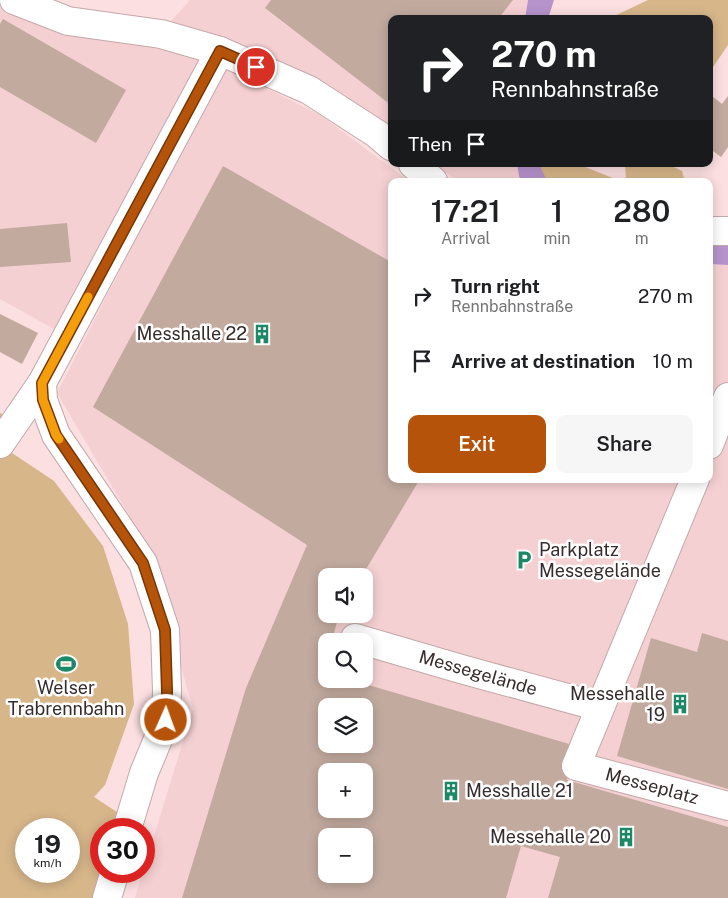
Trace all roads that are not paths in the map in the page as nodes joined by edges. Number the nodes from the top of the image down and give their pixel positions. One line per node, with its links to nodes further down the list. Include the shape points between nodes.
1 (14, 0): 2 (street, via 68,21 161,34)
2 (220, 51): 3 (street, via 309,90); 8 (street)
3 (388, 143)
4 (417, 167): 5 (street)
5 (430, 178)
6 (713, 231): 7 (street)
7 (728, 231)
8 (42, 383): 11 (street); 16 (street, via 43,400 56,435 143,563 165,630 166,720 144,773)
9 (728, 397): 10 (street)
10 (713, 435)
11 (0, 444)
12 (693, 483): 14 (street)
13 (373, 643): 14 (street, Messegelände)
14 (600, 707): 15 (street, Messeplatz, via 576,766)
15 (728, 806)
16 (130, 818)
17 (111, 883): 18 (street)
18 (107, 898)

